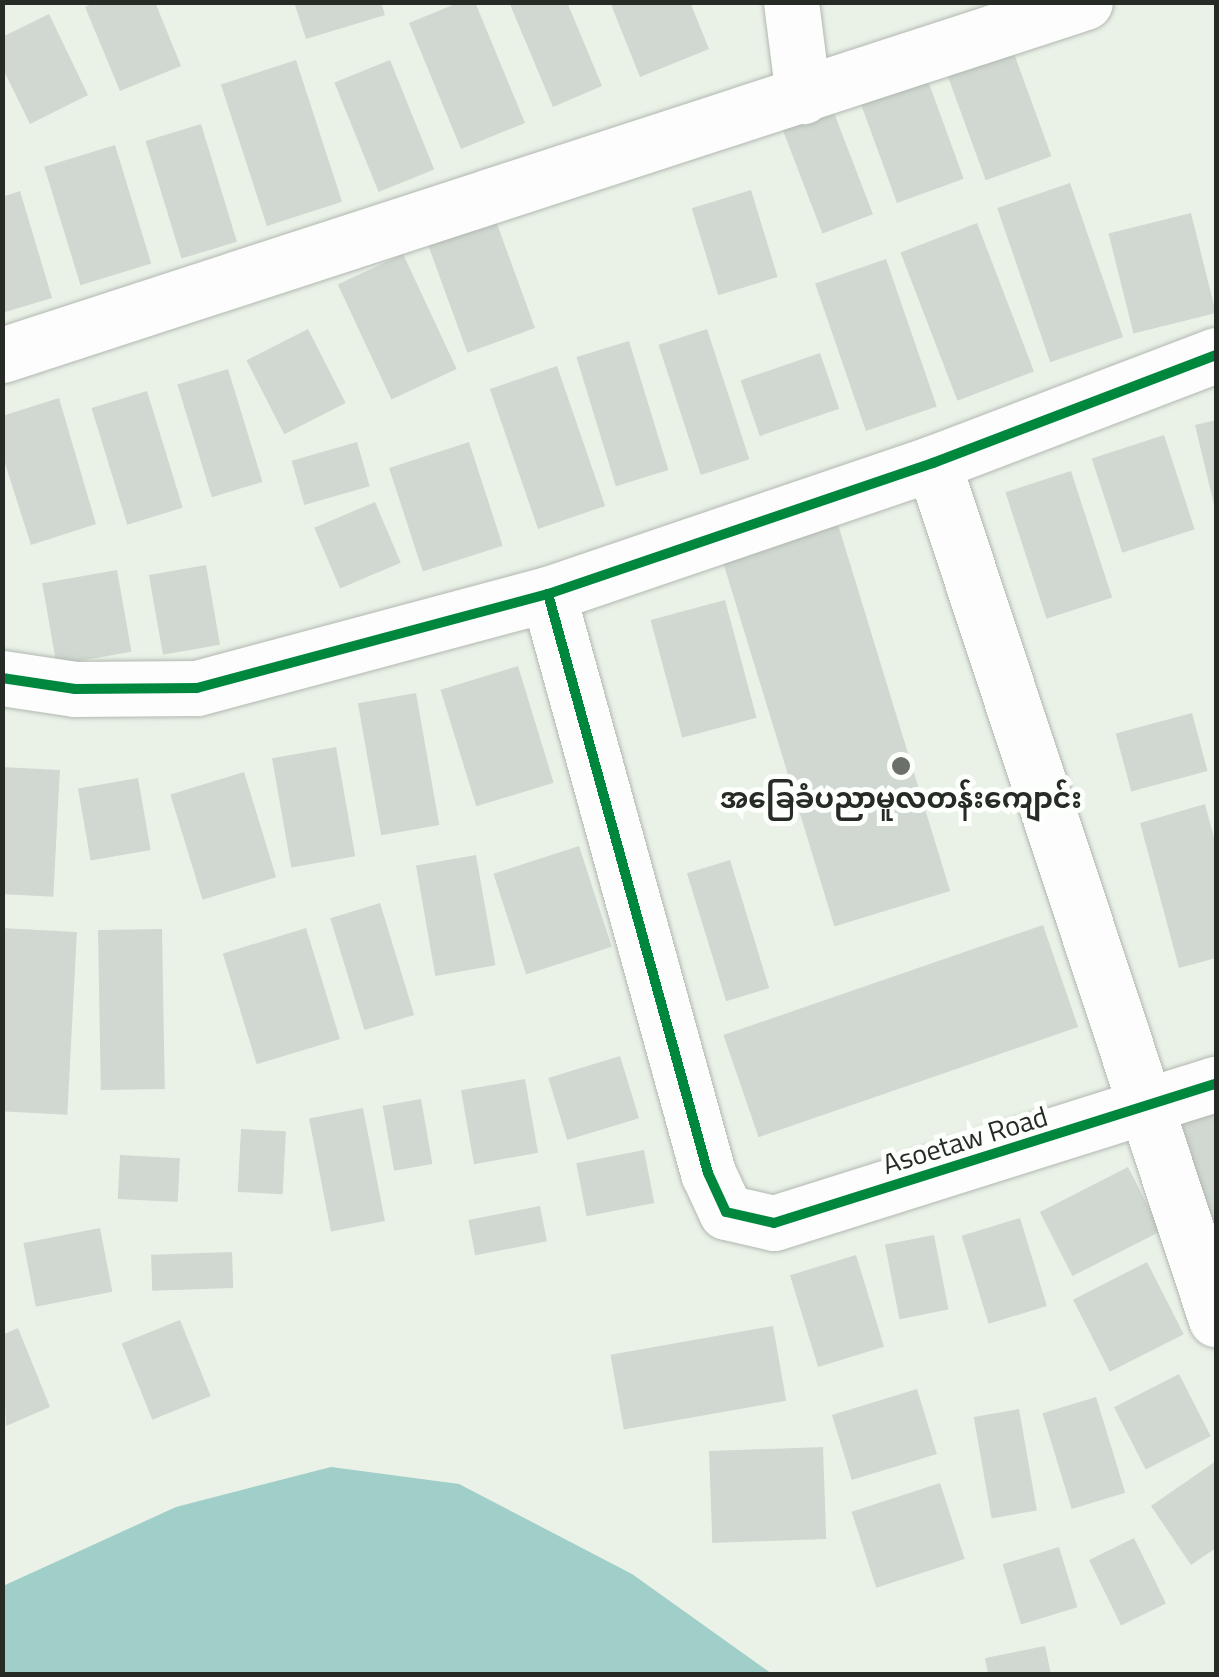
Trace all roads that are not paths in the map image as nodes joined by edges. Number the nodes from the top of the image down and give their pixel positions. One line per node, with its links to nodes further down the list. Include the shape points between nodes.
1 (792, 2): 3 (street)
2 (1085, 2): 3 (street)
3 (803, 96): 4 (street)
4 (2, 354)
5 (1216, 355): 6 (street)
6 (933, 463): 7 (street); 10 (street)
7 (548, 594): 8 (street, via 197,688 75,689); 10 (street, Asoetaw Road, via 708,1173 726,1212 774,1223)
8 (2, 678)
9 (1216, 1084): 10 (street, Asoetaw Road)
10 (1146, 1107): 11 (street)
11 (1216, 1319)

